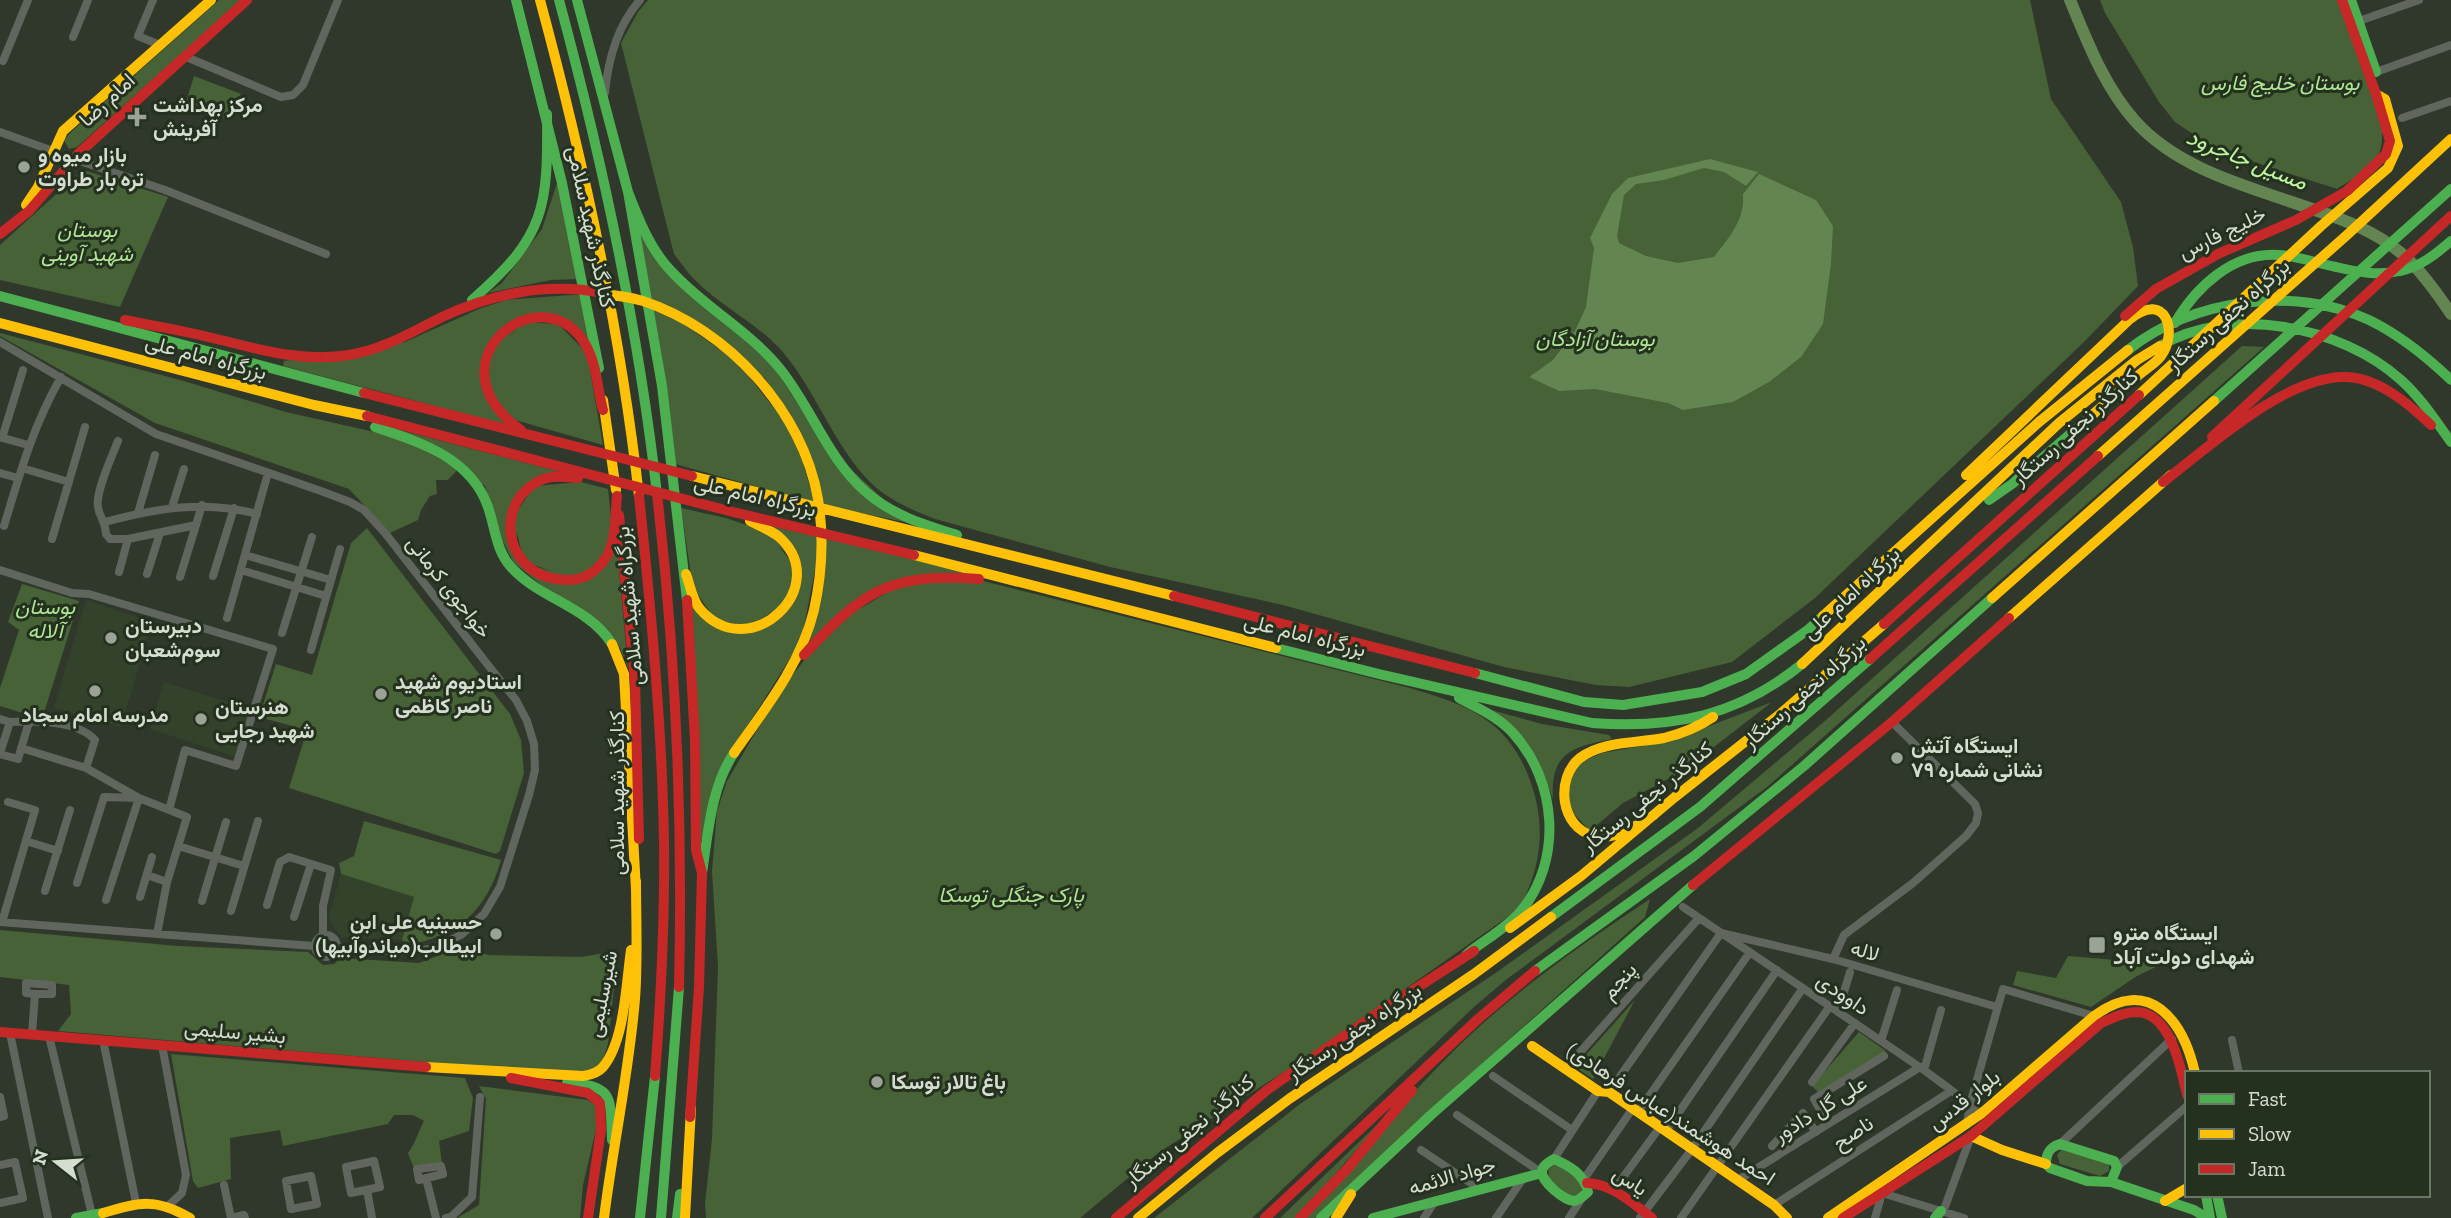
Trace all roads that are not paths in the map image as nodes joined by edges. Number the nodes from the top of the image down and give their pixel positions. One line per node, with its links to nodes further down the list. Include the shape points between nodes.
1 (28, 0): 20 (street)
2 (88, 0): 16 (street)
3 (153, 0): 17 (street, via 138,36)
4 (211, 0): 17 (main road, امام رضا)
5 (247, 0): 19 (main road, امام رضا)
6 (338, 0): 19 (street, via 303,85 293,95 281,97)
7 (514, 0): 25 (main road, کنارگذر شهید سلامی)
8 (541, 0): 243 (main road, بزرگراه شهید سلامی, via 597,228 613,315 631,424 653,651 664,843 656,1056)
9 (559, 0): 244 (main road, بزرگراه شهید سلامی, via 628,290 647,403 668,594 680,806 679,988)
10 (577, 0): 23 (main road, کنارگذر شهید سلامی)
11 (640, 0): 23 (street, via 618,32)
12 (2342, 0): 22 (main road, خلیج فارس)
13 (2351, 0): 15 (main road)
14 (2420, 0): 15 (street)
15 (2359, 21): 21 (main road)
16 (73, 37)
17 (160, 45): 29 (main road, امام رضا, via 63,131)
18 (2451, 45): 21 (street)
19 (184, 55): 30 (main road, امام رضا)
20 (3, 61)
21 (2376, 72)
22 (2376, 94): 44 (main road, خلیج فارس, via 2390,141 2378,163 2347,191 2300,218 2220,253 2155,289); 113 (main road, کنارگذر نجفی رستگار, via 2385,99 2398,139 2388,168 1867,639)
23 (605, 100): 32 (main road, کنارگذر شهید سلامی)
24 (2451, 101): 26 (street)
25 (547, 114): 39 (main road, via 545,200 537,223 499,277); 49 (main road, کنارگذر شهید سلامی, via 587,296)
26 (2402, 118)
27 (0, 132): 29 (street)
28 (2451, 139): 248 (main road, بزرگراه نجفی رستگار, via 1700,807 1474,974 1289,1099)
29 (55, 146): 30 (main road, via 62,154); 34 (main road, امام رضا, via 33,195)
30 (77, 156): 35 (main road, امام رضا, via 29,211); 37 (street)
31 (2451, 189): 168 (main road, via 1804,766 1694,856 1546,962)
32 (628, 192): 82 (main road, via 664,264 776,364 863,490 895,513); 87 (main road, کنارگذر شهید سلامی, via 662,386)
33 (2451, 216): 64 (main road)
34 (0, 227)
35 (0, 234)
36 (2451, 241): 42 (main road, via 2425,262 2392,273 2351,270 2273,254 2251,258 2210,278 2181,311)
37 (326, 254)
38 (0, 296): 40 (main road, بزرگراه امام علی)
39 (463, 308): 40 (main road, via 377,347 323,359 290,358 111,317); 99 (main road, via 516,292 562,289 617,295 671,313 715,338 751,368 791,421 809,462 818,500 822,560 815,609)
40 (83, 318): 51 (main road, بزرگراه امام علی)
41 (0, 323): 48 (main road, بزرگراه امام علی)
42 (2168, 337): 44 (main road, via 2167,320 2161,312 2143,310); 75 (main road, via 2161,356 2141,374 2012,484)
43 (0, 342): 46 (street, خواجوی کرمانی)
44 (2089, 358): 94 (main road)
45 (23, 370): 52 (street)
46 (61, 377): 55 (street, via 42,409); 60 (street, خواجوی کرمانی, via 156,434)
47 (2451, 380): 94 (main road, بزرگراه امام علی, via 2421,351 2392,332 2355,314 2314,303 2283,301 2218,308 2182,318 2152,332 2075,390)
48 (314, 405): 62 (main road, بزرگراه امام علی); 127 (main road, via 419,442 457,464 485,496 510,565 525,580 591,618 612,641 624,674)
49 (603, 411): 51 (main road, via 589,352 580,336 559,321 526,318 493,342 484,374 499,413); 65 (main road, کنارگذر شهید سلامی)
50 (85, 427): 63 (street)
51 (525, 433): 82 (main road, بزرگراه امام علی)
52 (1, 438): 55 (street)
53 (118, 441): 72 (street, via 97,508)
54 (2451, 444): 64 (main road, via 2397,396 2345,377 2320,380 2278,398); 75 (main road, بزرگراه امام علی, via 2421,399 2380,363 2340,343 2301,331 2262,324 2219,325 2174,338 2137,360 2059,423)
55 (29, 445): 57 (street)
56 (155, 455): 70 (street)
57 (22, 468): 61 (street); 63 (street)
58 (184, 469): 67 (street)
59 (0, 473): 61 (street)
60 (268, 473): 71 (street); 144 (street, خواجوی کرمانی, via 364,510 516,700 534,744 535,770 529,795 500,887 484,914 461,935 431,949 398,952)
61 (18, 478): 74 (street)
62 (608, 480): 65 (main road, via 550,478 527,488 510,517 514,550 533,572 549,579 589,575 604,562 611,546); 69 (main road, بزرگراه امام علی)
63 (69, 482): 78 (street)
64 (2164, 482): 105 (main road)
65 (617, 496): 127 (main road, کنارگذر شهید سلامی, via 635,681 640,814)
66 (202, 505): 67 (street); 68 (street); 73 (street)
67 (172, 507): 70 (street)
68 (234, 508): 71 (street); 89 (street)
69 (733, 512): 87 (main road, via 777,535 791,552 797,579 783,612 753,629 720,625 696,602); 92 (main road, بزرگراه امام علی)
70 (138, 513): 72 (street)
71 (257, 514): 81 (street)
72 (105, 522): 79 (street, via 110,539)
73 (196, 525): 76 (street); 90 (street)
74 (4, 526)
75 (1951, 527): 101 (main road, بزرگراه امام علی, via 1797,668 1753,698)
76 (160, 533): 79 (street); 88 (street)
77 (312, 537): 85 (street)
78 (52, 539)
79 (128, 540): 86 (street)
80 (340, 549): 91 (street)
81 (245, 555): 84 (street); 85 (street)
82 (1027, 560): 94 (main road, بزرگراه امام علی, via 1533,690 1623,705 1702,692 1746,674 1809,629)
83 (0, 570): 112 (street, via 273,649 236,766 185,750)
84 (240, 570): 93 (street); 96 (street)
85 (301, 571): 91 (street); 93 (street)
86 (119, 572)
87 (686, 574): 123 (main road, کنارگذر شهید سلامی, via 696,850)
88 (147, 575)
89 (213, 576)
90 (180, 577)
91 (331, 580): 95 (street)
92 (1021, 583): 99 (main road, via 942,575 890,585 850,606); 100 (main road, بزرگراه امام علی)
93 (296, 587): 95 (street); 97 (street)
94 (1850, 590)
95 (327, 596): 98 (street)
96 (226, 618)
97 (282, 633)
98 (311, 650)
99 (795, 663): 123 (main road, via 723,775 708,824)
100 (1442, 688): 101 (main road, بزرگراه امام علی, via 1620,726); 146 (main road, via 1486,711 1514,733 1542,778 1550,813 1550,840 1533,893 1520,912)
101 (1727, 709): 113 (main road, via 1672,736 1580,757 1569,769 1563,784 1564,803 1572,820 1587,834 1609,837)
102 (0, 719): 103 (street)
103 (10, 722): 104 (street); 107 (street)
104 (29, 722): 106 (street); 108 (street, via 46,720 89,734 95,740)
105 (1892, 722): 147 (street, via 1975,804 1976,823 1913,883 1844,935); 211 (main road, via 1674,901)
106 (21, 748): 107 (street, via 18,759); 108 (street)
107 (0, 753)
108 (86, 768): 109 (street)
109 (139, 798): 112 (street); 126 (street, via 104,797); 131 (street)
110 (8, 802): 116 (street, via 36,810)
111 (70, 810): 118 (street)
112 (169, 810): 117 (street, via 187,817)
113 (1654, 815): 146 (main road, کنارگذر نجفی رستگار, via 1581,876)
114 (258, 821): 122 (street)
115 (226, 822): 119 (street)
116 (26, 841): 118 (street); 130 (street)
117 (178, 845): 119 (street); 125 (street)
118 (58, 851): 128 (street)
119 (216, 857): 122 (street); 132 (street)
120 (152, 858): 124 (street)
121 (311, 864): 133 (street, via 289,858 280,862); 137 (street); 142 (street, via 331,870 323,906)
122 (244, 866): 135 (street)
123 (702, 873): 185 (main road, کنارگذر شهید سلامی)
124 (147, 875): 125 (street); 129 (street)
125 (167, 882): 141 (street)
126 (77, 883)
127 (636, 890): 136 (main road, کنارگذر شهید سلامی)
128 (45, 891)
129 (140, 897)
130 (4, 898): 139 (street)
131 (106, 900)
132 (202, 901)
133 (267, 905)
134 (1683, 907): 138 (street, داوودی)
135 (230, 911)
136 (636, 915): 175 (main road, شیرسلیمی, via 626,989 604,1066 583,1076); 200 (main road, کنارگذر شهید سلامی, via 635,997 625,1091)
137 (294, 917)
138 (1699, 918): 140 (street, داوودی); 170 (street, پنجم)
139 (1, 922): 141 (street)
140 (1721, 933): 145 (street, داوودی); 147 (street, لاله); 180 (street)
141 (157, 934): 143 (street)
142 (323, 935): 143 (street); 144 (street, via 333,937)
143 (314, 946): 144 (street, via 325,958)
144 (337, 947)
145 (1750, 952): 148 (street, داوودی); 187 (street)
146 (1466, 955): 247 (main road, کنارگذر نجفی رستگار, via 1267,1090)
147 (1833, 959): 154 (street, لاله)
148 (1777, 971): 150 (street, داوودی); 192 (street)
149 (1850, 972): 156 (street)
150 (1803, 988): 153 (street, داوودی); 198 (street)
151 (1897, 990): 165 (street)
152 (35, 994): 160 (street)
153 (1830, 1006): 156 (street, داوودی); 204 (street)
154 (1997, 1007): 157 (street, via 2003,989); 184 (street)
155 (1941, 1010): 171 (street)
156 (1838, 1012): 158 (street, داوودی)
157 (2097, 1019): 162 (main road, بلوار قدس, via 2137,1011 2162,1025); 173 (main road, بلوار قدس, via 2116,1002 2133,1000 2163,1009 2183,1032); 188 (main road, بلوار قدس); 194 (main road, بلوار قدس)
158 (1855, 1023): 165 (street, داوودی); 178 (street)
159 (5, 1032): 160 (main road, بشیر سلیمی); 233 (street)
160 (32, 1034): 161 (main road, بشیر سلیمی)
161 (49, 1036): 163 (main road, بشیر سلیمی); 229 (street)
162 (2172, 1039): 179 (main road); 196 (street)
163 (103, 1040): 166 (main road, بشیر سلیمی); 225 (street)
164 (2232, 1040): 174 (street)
165 (1881, 1041): 171 (street, داوودی)
166 (162, 1045): 172 (main road, بشیر سلیمی); 226 (street, via 186,1175 182,1193)
167 (1532, 1046): 170 (main road, احمد هوشمند(عباس فرهادی))
168 (1442, 1052): 249 (main road); 250 (main road, via 1348,1168)
169 (1884, 1056): 191 (street, via 1814,1099)
170 (1566, 1068): 180 (main road, احمد هوشمند(عباس فرهادی))
171 (1922, 1068): 181 (street, داوودی); 191 (street, علی گل دادور)
172 (467, 1070): 175 (main road, شیرسلیمی)
173 (2194, 1071)
174 (2239, 1071)
175 (492, 1073): 177 (main road)
176 (1493, 1076): 193 (street)
177 (536, 1082): 200 (main road, via 589,1084 604,1090 610,1103); 241 (main road, via 588,1093 600,1103 601,1130)
178 (1812, 1082)
179 (2185, 1088)
180 (1604, 1091): 187 (main road, احمد هوشمند(عباس فرهادی)); 193 (street)
181 (1951, 1091): 184 (street, داوودی); 228 (street, ناصح)
182 (0, 1097): 190 (street, via 4,1116)
183 (480, 1097): 240 (street, via 472,1196)
184 (1970, 1104): 188 (street, داوودی); 194 (street)
185 (691, 1108): 245 (main road, کنارگذر شهید سلامی); 246 (main road)
186 (2185, 1109): 205 (street)
187 (1636, 1110): 192 (main road, احمد هوشمند(عباس فرهادی)); 210 (street)
188 (1982, 1113): 194 (main road, بلوار قدس)
189 (1457, 1115): 206 (street)
190 (0, 1117)
191 (1828, 1124): 195 (street, علی گل دادور)
192 (1663, 1129): 198 (main road, احمد هوشمند(عباس فرهادی)); 217 (street)
193 (1572, 1130): 201 (street)
194 (1969, 1130): 202 (main road, via 2002,1150); 218 (main road, بلوار قدس); 230 (street); 257 (main road, بلوار قدس)
195 (1816, 1132): 197 (street, via 1803,1113); 209 (street, علی گل دادور)
196 (2060, 1144): 202 (main road, via 2050,1149); 205 (main road, via 2108,1157)
197 (1772, 1146)
198 (1692, 1149): 204 (main road, احمد هوشمند(عباس فرهادی)); 231 (street)
199 (1422, 1150): 214 (street)
200 (612, 1156): 242 (main road, کنارگذر شهید سلامی)
201 (1554, 1159): 206 (main road); 210 (main road, یاس)
202 (2046, 1164): 212 (main road, via 2085,1181)
203 (0, 1165): 224 (street, via 15,1162 23,1198)
204 (1718, 1167): 209 (main road, احمد هوشمند(عباس فرهادی)); 256 (street)
205 (2117, 1167): 212 (main road)
206 (1542, 1173): 207 (main road, جواد الائمه); 221 (main road, via 1545,1183 1564,1196 1572,1201)
207 (1525, 1176): 214 (main road, جواد الائمه); 254 (street)
208 (426, 1178): 239 (street)
209 (1738, 1180): 228 (main road, احمد هوشمند(عباس فرهادی))
210 (1586, 1181): 217 (main road, یاس); 221 (main road, via 1588,1192)
211 (1359, 1182): 251 (main road); 252 (main road)
212 (2111, 1182): 223 (main road)
213 (224, 1185): 236 (street, via 231,1217)
214 (1478, 1188): 222 (main road, جواد الائمه)
215 (367, 1189): 215 (street, via 351,1193 346,1167 374,1161 380,1186); 238 (street)
216 (2185, 1189): 223 (main road)
217 (1613, 1191): 231 (main road, یاس)
218 (1882, 1193): 230 (street); 258 (main road, بلوار قدس); 259 (street)
219 (2206, 1197): 261 (main road)
220 (2217, 1197): 262 (main road)
221 (1582, 1198): 255 (street)
222 (1435, 1201): 232 (main road, جواد الائمه); 253 (street)
223 (2165, 1201): 261 (main road)
224 (0, 1203)
225 (136, 1203): 226 (main road); 229 (main road)
226 (169, 1205): 235 (main road)
227 (305, 1206): 227 (street, via 291,1209 286,1181 311,1176 317,1203); 237 (street)
228 (1780, 1214)
229 (96, 1215): 234 (main road)
230 (1942, 1215): 260 (street)
231 (1645, 1216)
232 (1379, 1217)
233 (48, 1218)
234 (76, 1218)
235 (190, 1218)
236 (244, 1218)
237 (307, 1218)
238 (372, 1218)
239 (436, 1218)
240 (446, 1218)
241 (588, 1218)
242 (604, 1218)
243 (640, 1218)
244 (661, 1218)
245 (677, 1218)
246 (685, 1218)
247 (1116, 1218)
248 (1138, 1218)
249 (1265, 1218)
250 (1300, 1218)
251 (1321, 1218)
252 (1336, 1218)
253 (1424, 1218)
254 (1496, 1218)
255 (1569, 1218)
256 (1681, 1218)
257 (1828, 1218)
258 (1843, 1218)
259 (1875, 1218)
260 (1964, 1218)
261 (2208, 1218)
262 (2222, 1218)

